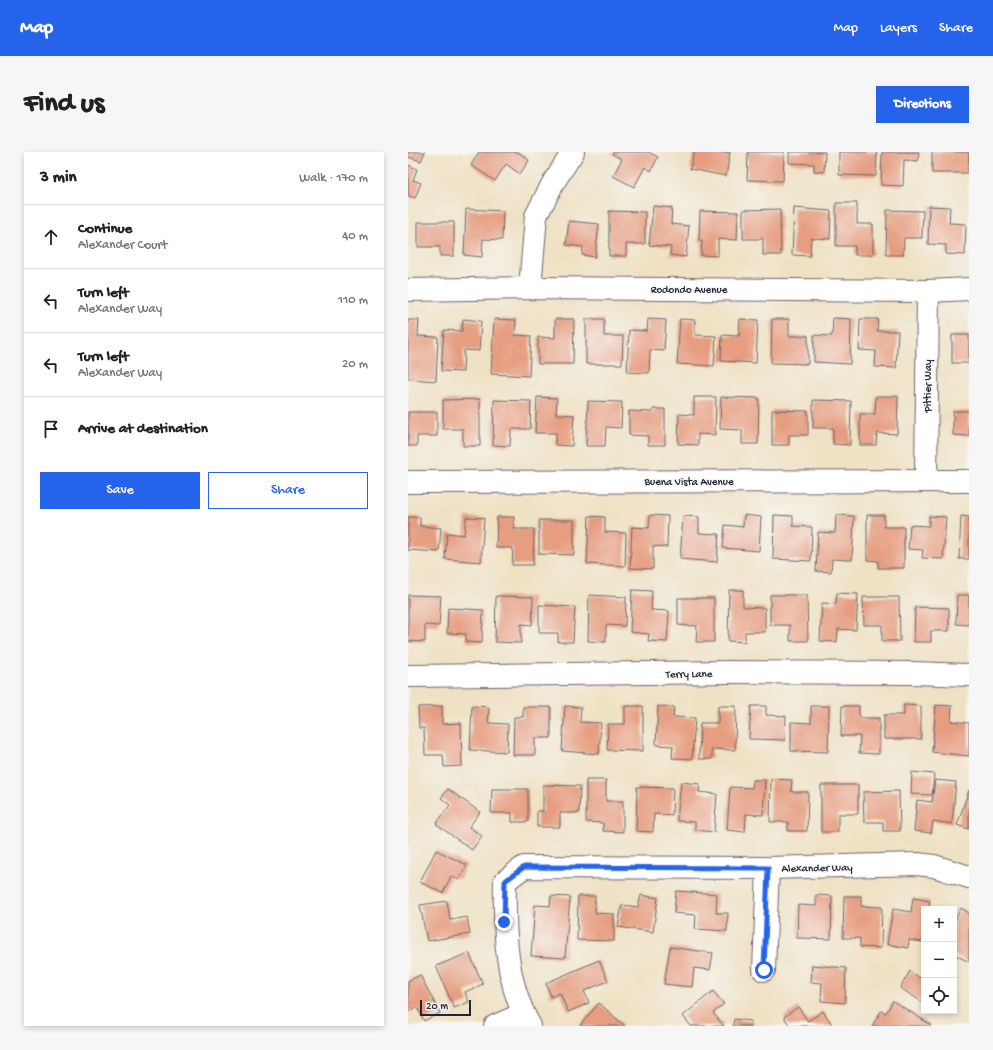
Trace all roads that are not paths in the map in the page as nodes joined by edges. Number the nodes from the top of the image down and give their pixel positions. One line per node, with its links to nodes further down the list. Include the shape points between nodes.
1 (573, 152): 2 (street, via 536,216)
2 (530, 288): 3 (street, Rodondo Avenue); 5 (street, Rodondo Avenue)
3 (408, 290)
4 (969, 290): 5 (street, Rodondo Avenue)
5 (928, 291): 6 (street, Pittier Way)
6 (926, 481): 7 (street, Buena Vista Avenue); 8 (street, Buena Vista Avenue)
7 (969, 481)
8 (408, 482)
9 (969, 675): 10 (street, Terry Lane, via 721,672)
10 (408, 676)
11 (768, 868): 12 (street, Alexander Way, via 917,864 934,866); 13 (street); 14 (street, Alexander Way, via 524,867 505,881 504,922 514,987)
12 (969, 877)
13 (764, 970)
14 (527, 1020): 15 (street)
15 (495, 1026)

